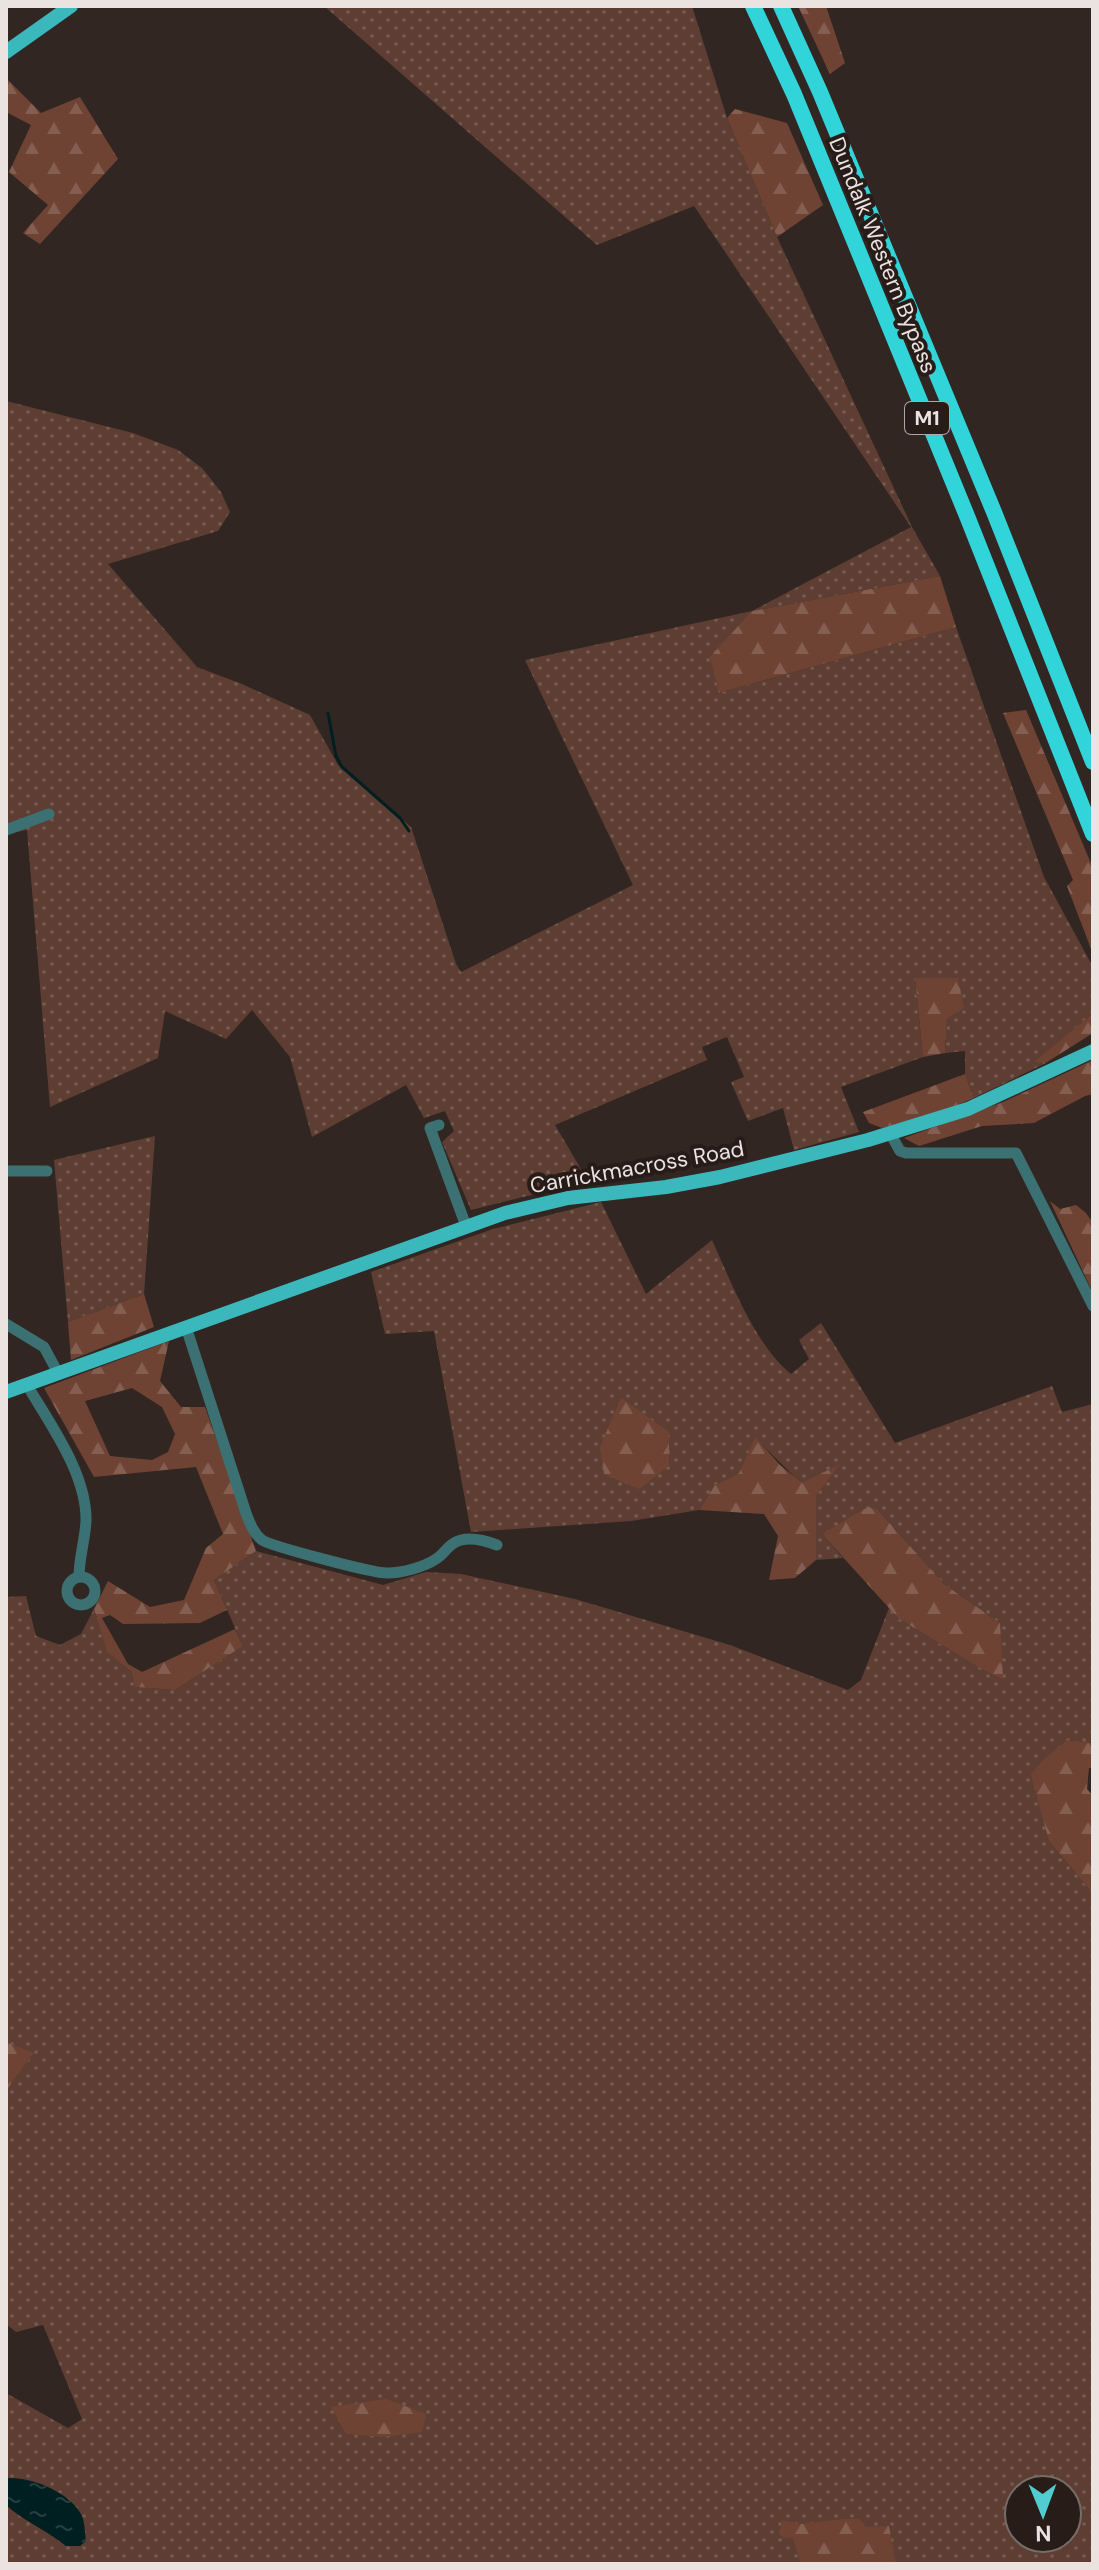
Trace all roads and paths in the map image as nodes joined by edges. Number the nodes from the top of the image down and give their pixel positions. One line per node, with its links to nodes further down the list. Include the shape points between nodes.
1 (71, 6): 4 (main road)
2 (753, 6): 8 (highway, Dundalk Western Bypass / M1, via 794,94)
3 (781, 6): 5 (highway, Dundalk Western Bypass / M1)
4 (6, 52)
5 (1093, 762)
6 (49, 814): 7 (street)
7 (6, 830)
8 (1093, 834)
9 (1093, 1051): 11 (main road, Carrickmacross Road, via 968,1109)
10 (439, 1125): 14 (street, via 430,1128)
11 (890, 1133): 14 (main road, Carrickmacross Road, via 720,1177 568,1198); 15 (street, via 906,1153 1016,1153)
12 (6, 1171): 13 (street)
13 (47, 1171)
14 (466, 1226): 17 (main road, Carrickmacross Road)
15 (1093, 1306)
16 (6, 1324): 18 (street, via 44,1347)
17 (186, 1327): 18 (main road, Carrickmacross Road); 21 (street, via 246,1513 263,1541 387,1574 438,1559 461,1540)
18 (58, 1373): 19 (main road, Carrickmacross Road)
19 (27, 1385): 20 (main road, Carrickmacross Road); 22 (street, via 72,1462 80,1488 86,1518)
20 (6, 1392)
21 (497, 1545)
22 (79, 1577)

